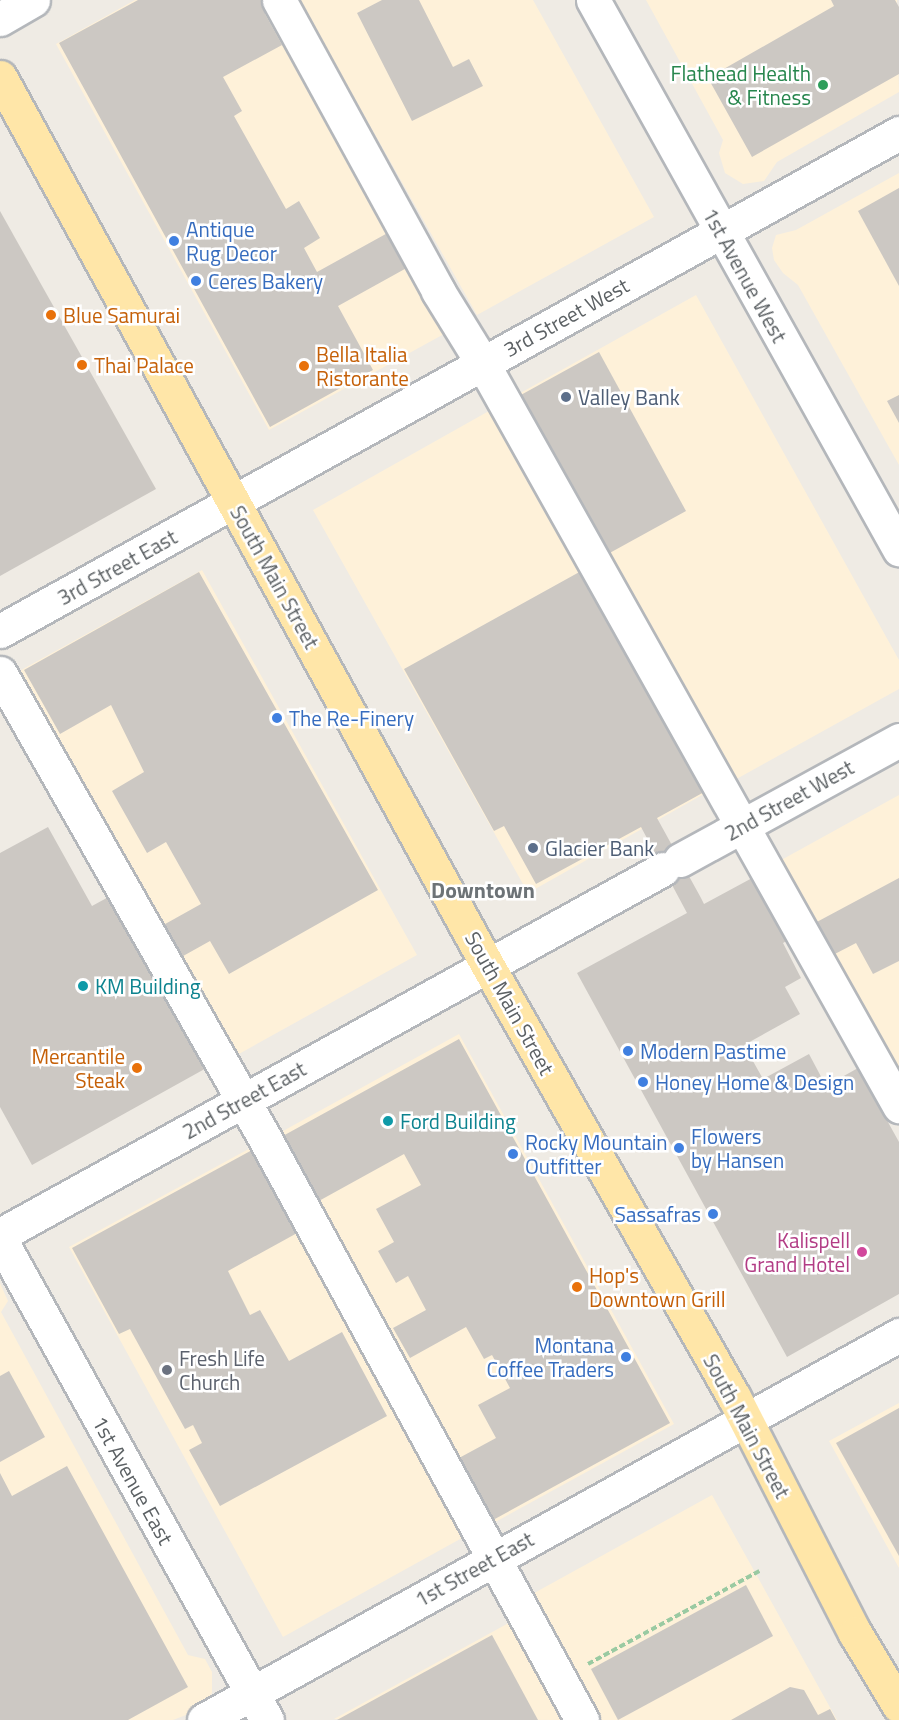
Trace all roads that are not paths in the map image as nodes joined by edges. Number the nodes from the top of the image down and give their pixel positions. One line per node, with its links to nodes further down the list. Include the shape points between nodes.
1 (33, 0): 4 (street)
2 (279, 0): 8 (street, via 438,291)
3 (593, 0): 7 (street, 1st Avenue West)
4 (0, 19)
5 (0, 77): 9 (main road, South Main Street)
6 (899, 133): 7 (street, 3rd Street West)
7 (721, 232): 8 (street, 3rd Street West); 10 (street, 1st Avenue West)
8 (483, 364): 9 (street, 3rd Street West); 14 (street)
9 (234, 502): 11 (street, 3rd Street East); 15 (main road, South Main Street)
10 (899, 549)
11 (0, 631)
12 (0, 673): 16 (street)
13 (899, 740): 14 (street, 2nd Street West)
14 (742, 826): 15 (street, 2nd Street West); 17 (street)
15 (488, 966): 16 (street, 2nd Street East); 20 (main road, South Main Street)
16 (242, 1101): 18 (street, 2nd Street East); 21 (street)
17 (899, 1106)
18 (0, 1237): 23 (street, 1st Avenue East)
19 (899, 1335): 20 (street, 1st Street East)
20 (745, 1419): 21 (street, 1st Street East); 22 (main road, South Main Street, via 855,1633)
21 (492, 1560): 23 (street, 1st Street East); 25 (street)
22 (899, 1706)
23 (259, 1707): 24 (street, 1st Street East)
24 (204, 1720)
25 (582, 1720)

